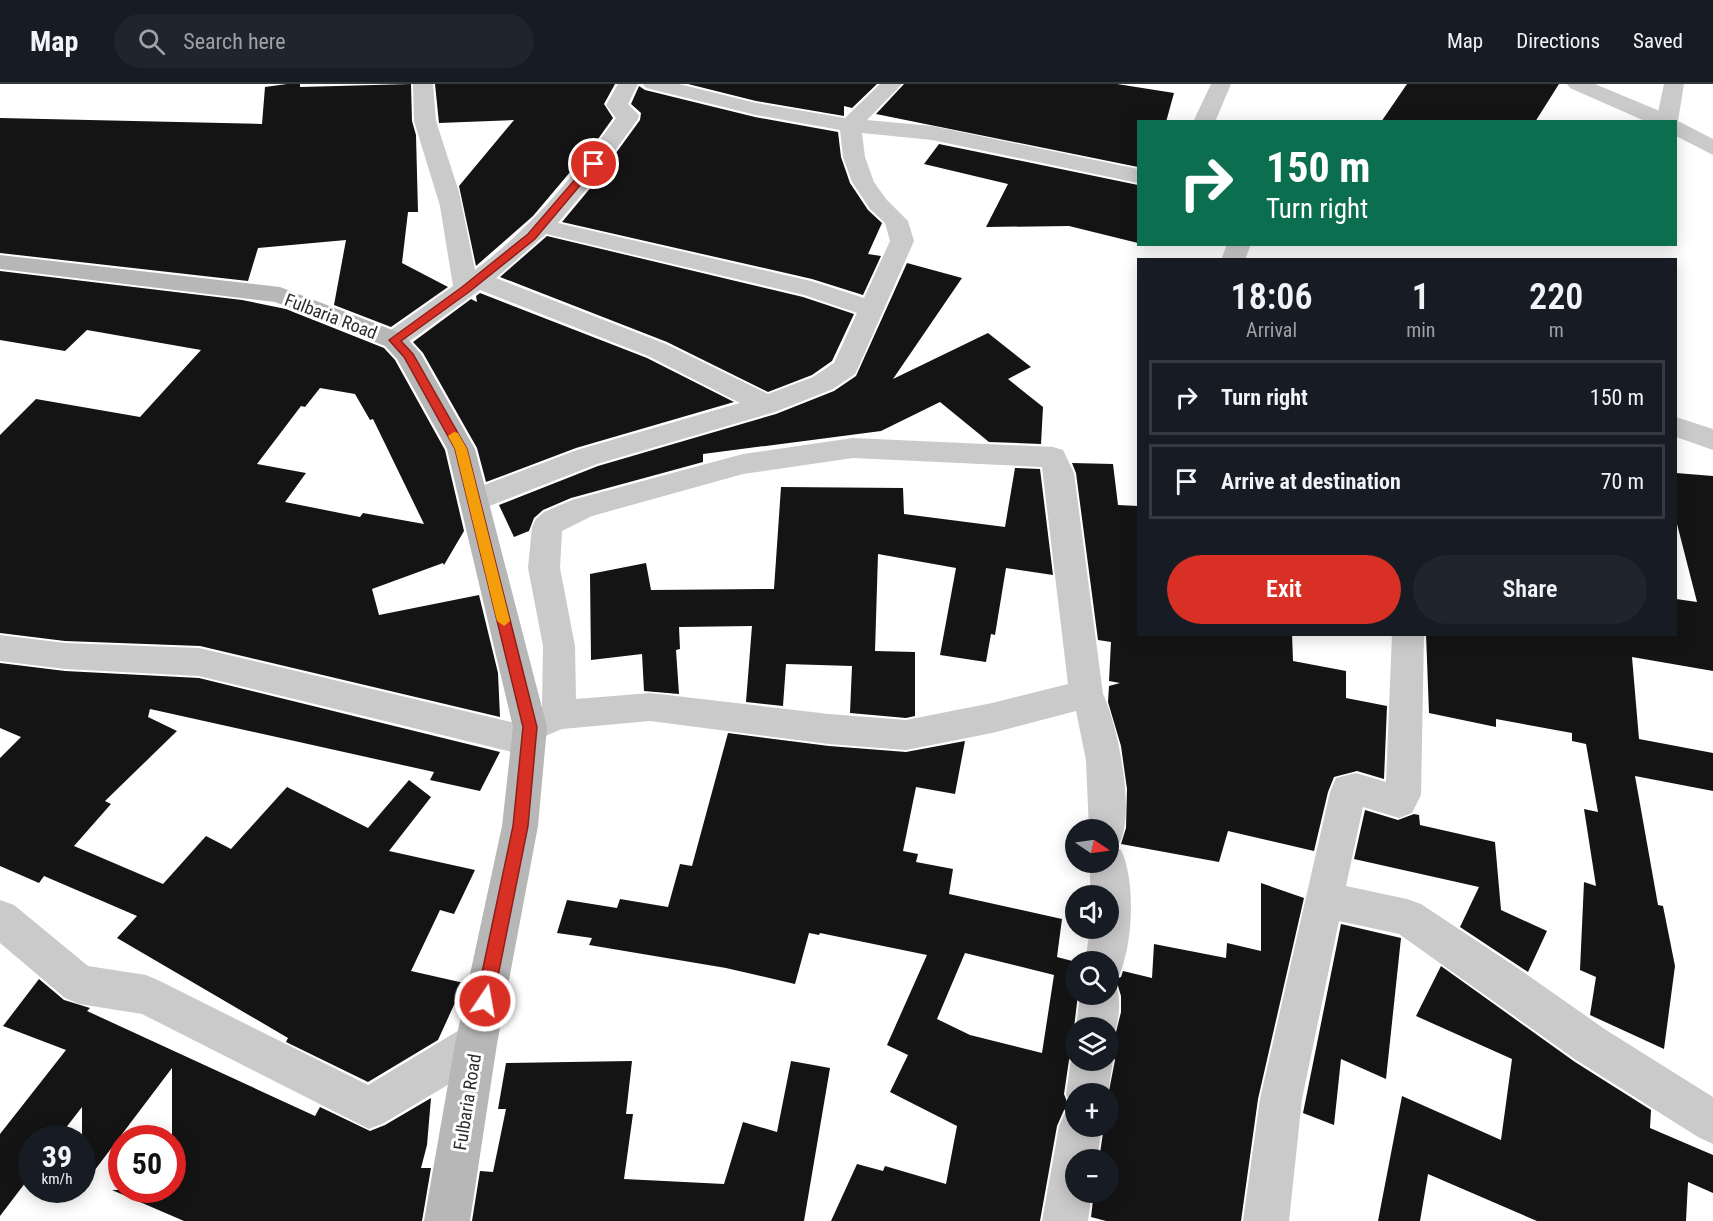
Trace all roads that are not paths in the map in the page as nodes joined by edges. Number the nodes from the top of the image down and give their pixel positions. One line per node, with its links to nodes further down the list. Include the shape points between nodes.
1 (423, 84): 17 (street, via 426,134 444,179)
2 (628, 84): 15 (street, via 617,105 628,115 627,119)
3 (653, 84): 11 (street, via 756,109)
4 (892, 84): 11 (street)
5 (1221, 84): 8 (street)
6 (1577, 84): 9 (street)
7 (1674, 84): 10 (street)
8 (1205, 120)
9 (1661, 120)
10 (1666, 120)
11 (850, 125): 14 (street, via 932,133); 18 (street, via 854,157 863,182 878,204 896,220 902,241)
12 (1677, 128): 13 (street)
13 (1713, 148)
14 (1137, 176)
15 (541, 226): 17 (street); 18 (street, via 811,289)
16 (0, 262): 19 (main road, Fulbaria Road, via 280,295)
17 (472, 285): 19 (street); 20 (street, via 657,350)
18 (872, 310): 20 (street, via 845,368 824,383)
19 (394, 340): 23 (main road, Fulbaria Road, via 408,354 461,449)
20 (766, 404): 23 (street, via 587,457)
21 (1677, 427): 22 (street)
22 (1713, 440)
23 (474, 501): 27 (main road, Fulbaria Road)
24 (1408, 636): 30 (street, via 1403,795 1400,802 1349,789)
25 (0, 648): 27 (street, via 65,656 199,662)
26 (1086, 694): 27 (street, via 906,735 650,707); 27 (street, via 1059,473 1053,458 853,448 743,464 593,505 547,527 544,568 559,646); 28 (street, via 1095,710)
27 (539, 728): 33 (main road, Fulbaria Road)
28 (1107, 819)
29 (1109, 873): 32 (street, via 1111,915)
30 (1325, 900): 34 (street, via 1407,917 1591,1046); 38 (street, via 1281,1099)
31 (0, 918): 33 (street, via 79,984 146,995 369,1108)
32 (1106, 951)
33 (476, 1044): 36 (main road, Fulbaria Road)
34 (1713, 1122)
35 (1079, 1137): 37 (street)
36 (447, 1221)
37 (1065, 1221)
38 (1266, 1221)

